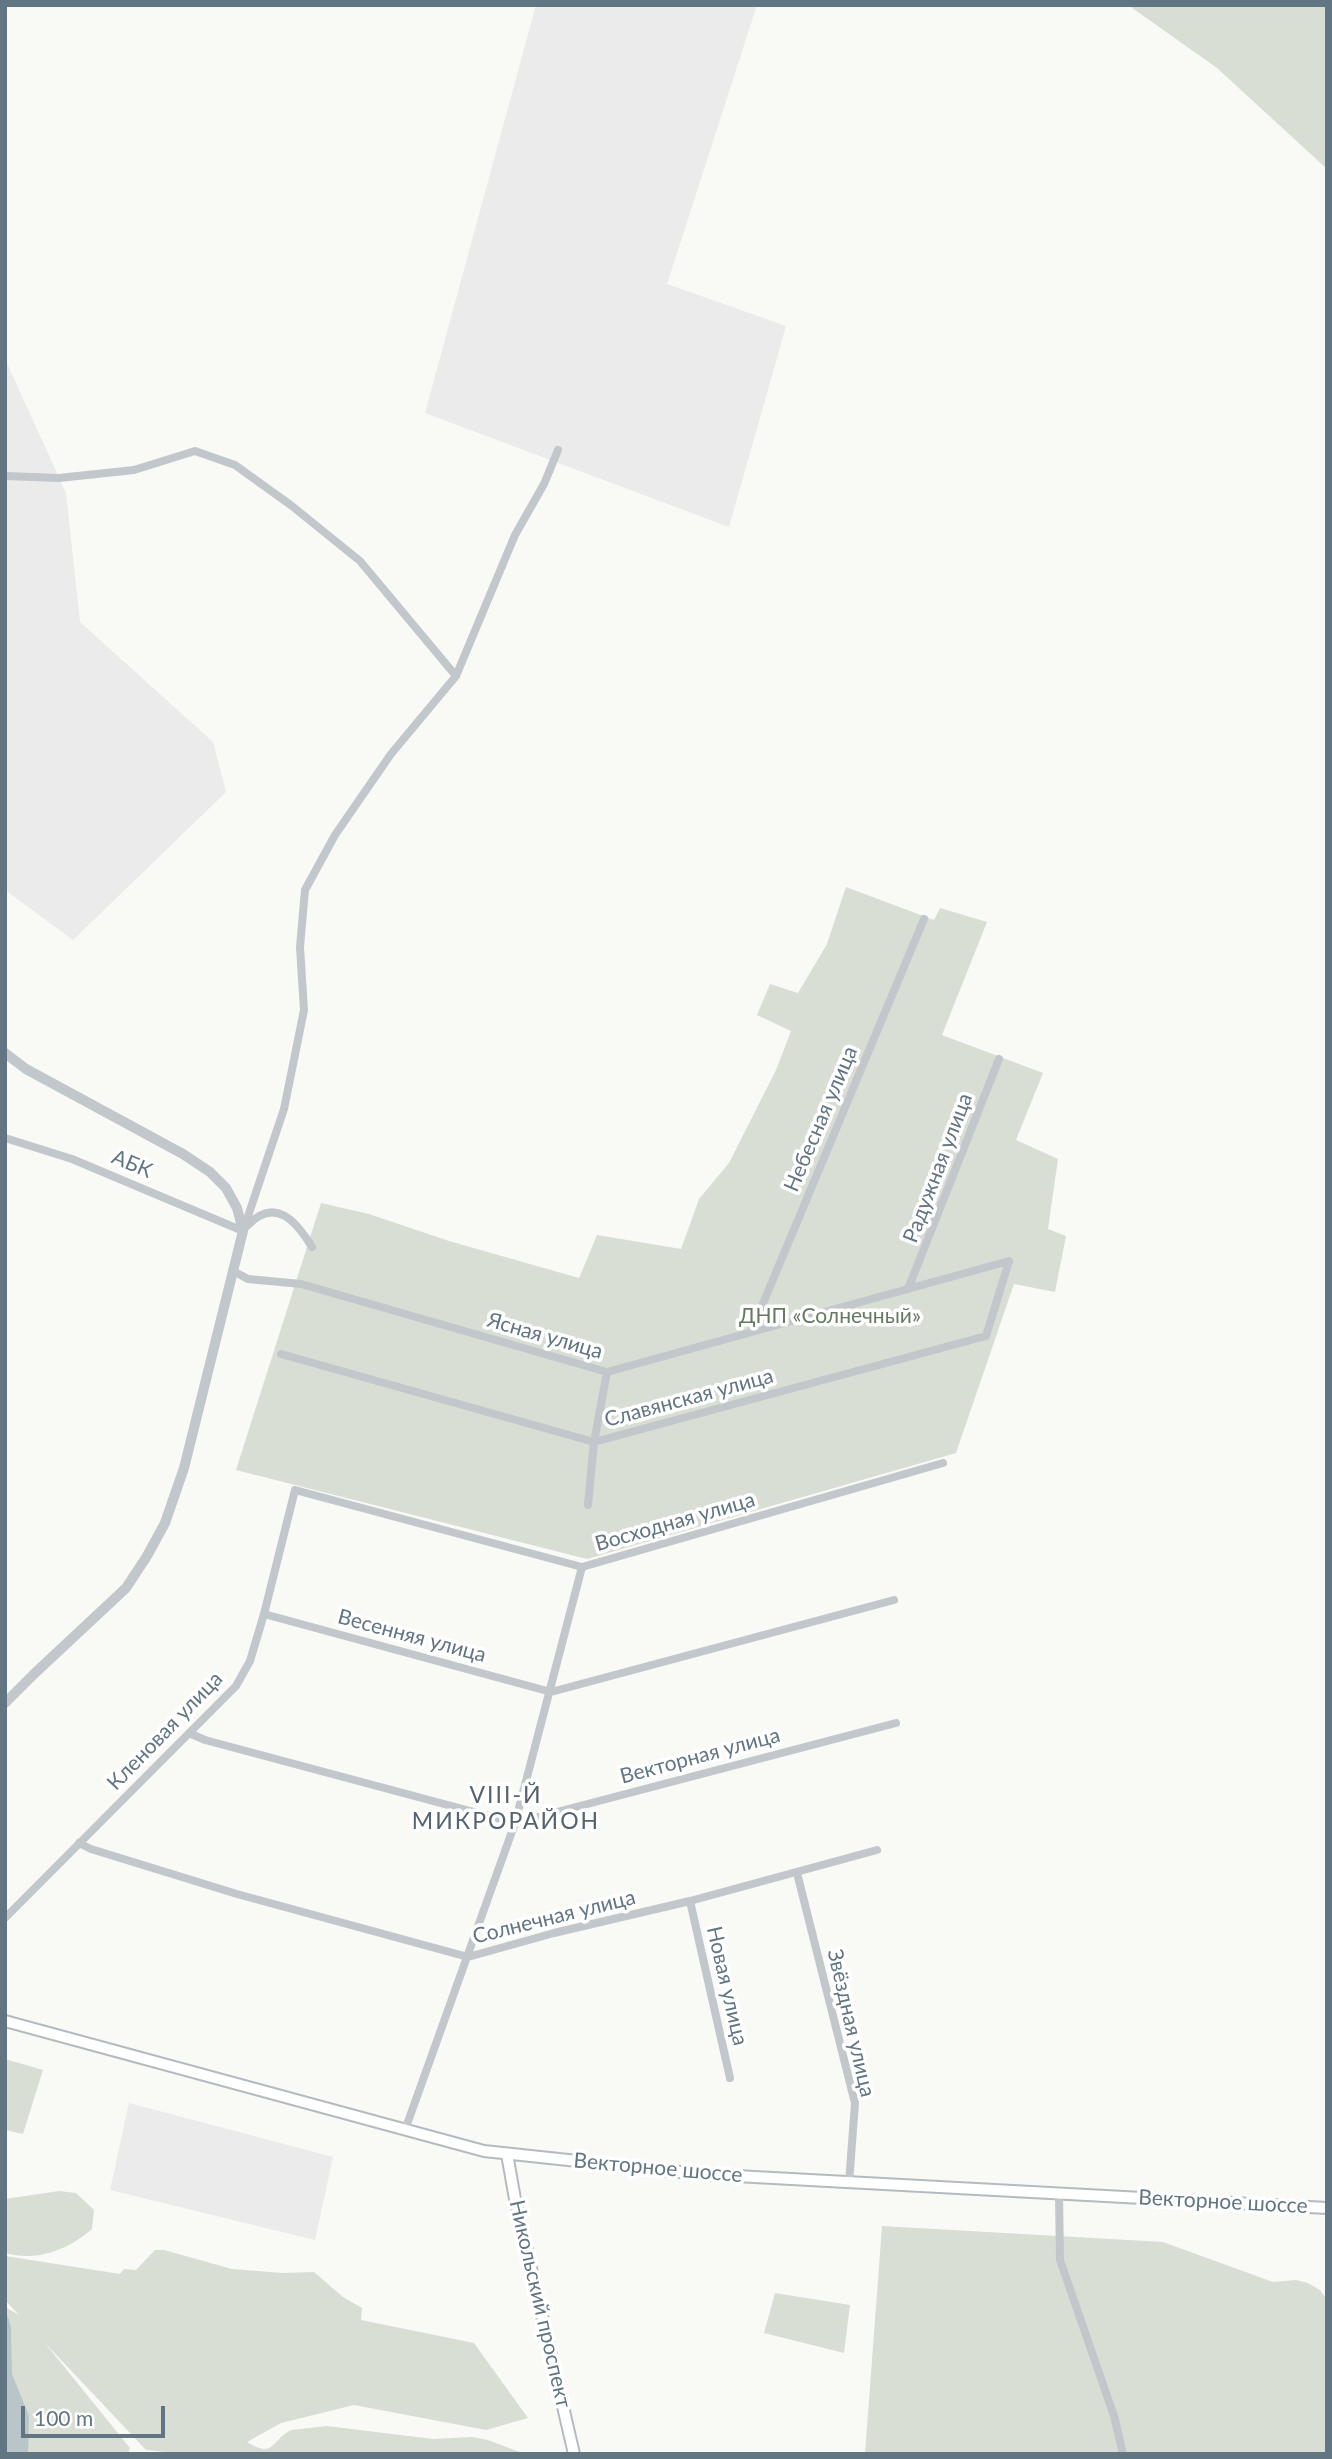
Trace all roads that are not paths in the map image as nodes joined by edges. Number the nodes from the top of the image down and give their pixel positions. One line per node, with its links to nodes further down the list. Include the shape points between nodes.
1 (558, 450): 3 (street, via 515,535)
2 (5, 476): 3 (street, via 59,478 134,470 195,452 235,465 360,561)
3 (456, 676): 8 (street, via 391,754 335,835 305,890 300,947 304,1010 284,1109)
4 (924, 919): 12 (street, Небесная улица)
5 (5, 1053): 8 (street, via 210,1172 226,1188)
6 (999, 1059): 11 (street, Радужная улица)
7 (5, 1138): 8 (street, АБК, via 72,1158)
8 (243, 1231): 9 (street, via 265,1213 285,1215 299,1225); 10 (street)
9 (312, 1247)
10 (233, 1271): 15 (street, Ясная улица, via 248,1279 301,1284); 24 (street, via 184,1468 159,1534 126,1588)
11 (908, 1289): 12 (street, Ясная улица); 13 (street, Ясная улица, via 1009,1261)
12 (751, 1332): 15 (street, Ясная улица)
13 (986, 1336): 16 (street, Славянская улица)
14 (281, 1354): 16 (street, Славянская улица)
15 (607, 1372): 16 (street)
16 (594, 1442): 19 (street)
17 (943, 1463): 20 (street, Восходная улица)
18 (295, 1490): 20 (street, Восходная улица); 22 (street, Кленовая улица)
19 (588, 1505)
20 (582, 1567): 23 (street)
21 (894, 1600): 23 (street)
22 (264, 1614): 23 (street, Весенняя улица); 26 (street, Кленовая улица, via 247,1668 236,1686)
23 (551, 1692): 27 (street)
24 (5, 1703)
25 (896, 1723): 27 (street, Векторная улица)
26 (189, 1733): 27 (street, Векторная улица); 28 (street, Кленовая улица)
27 (515, 1823): 33 (street)
28 (79, 1843): 32 (street, Кленовая улица); 33 (street, Солнечная улица, via 237,1894)
29 (877, 1850): 30 (street, Солнечная улица)
30 (797, 1873): 31 (street, Солнечная улица); 38 (street, Звёздная улица, via 855,2103)
31 (690, 1901): 33 (street, Солнечная улица); 35 (street, Новая улица)
32 (5, 1918)
33 (468, 1957): 36 (street)
34 (5, 2021): 36 (main road, Векторное шоссе)
35 (730, 2078)
36 (405, 2130): 37 (main road, Векторное шоссе)
37 (507, 2154): 38 (main road, Векторное шоссе, via 699,2174); 41 (main road, Никольский проспект)
38 (849, 2183): 39 (main road, Векторное шоссе)
39 (1059, 2193): 40 (main road, Векторное шоссе); 42 (street, via 1060,2260)
40 (1327, 2208)
41 (575, 2454)
42 (1123, 2454)

